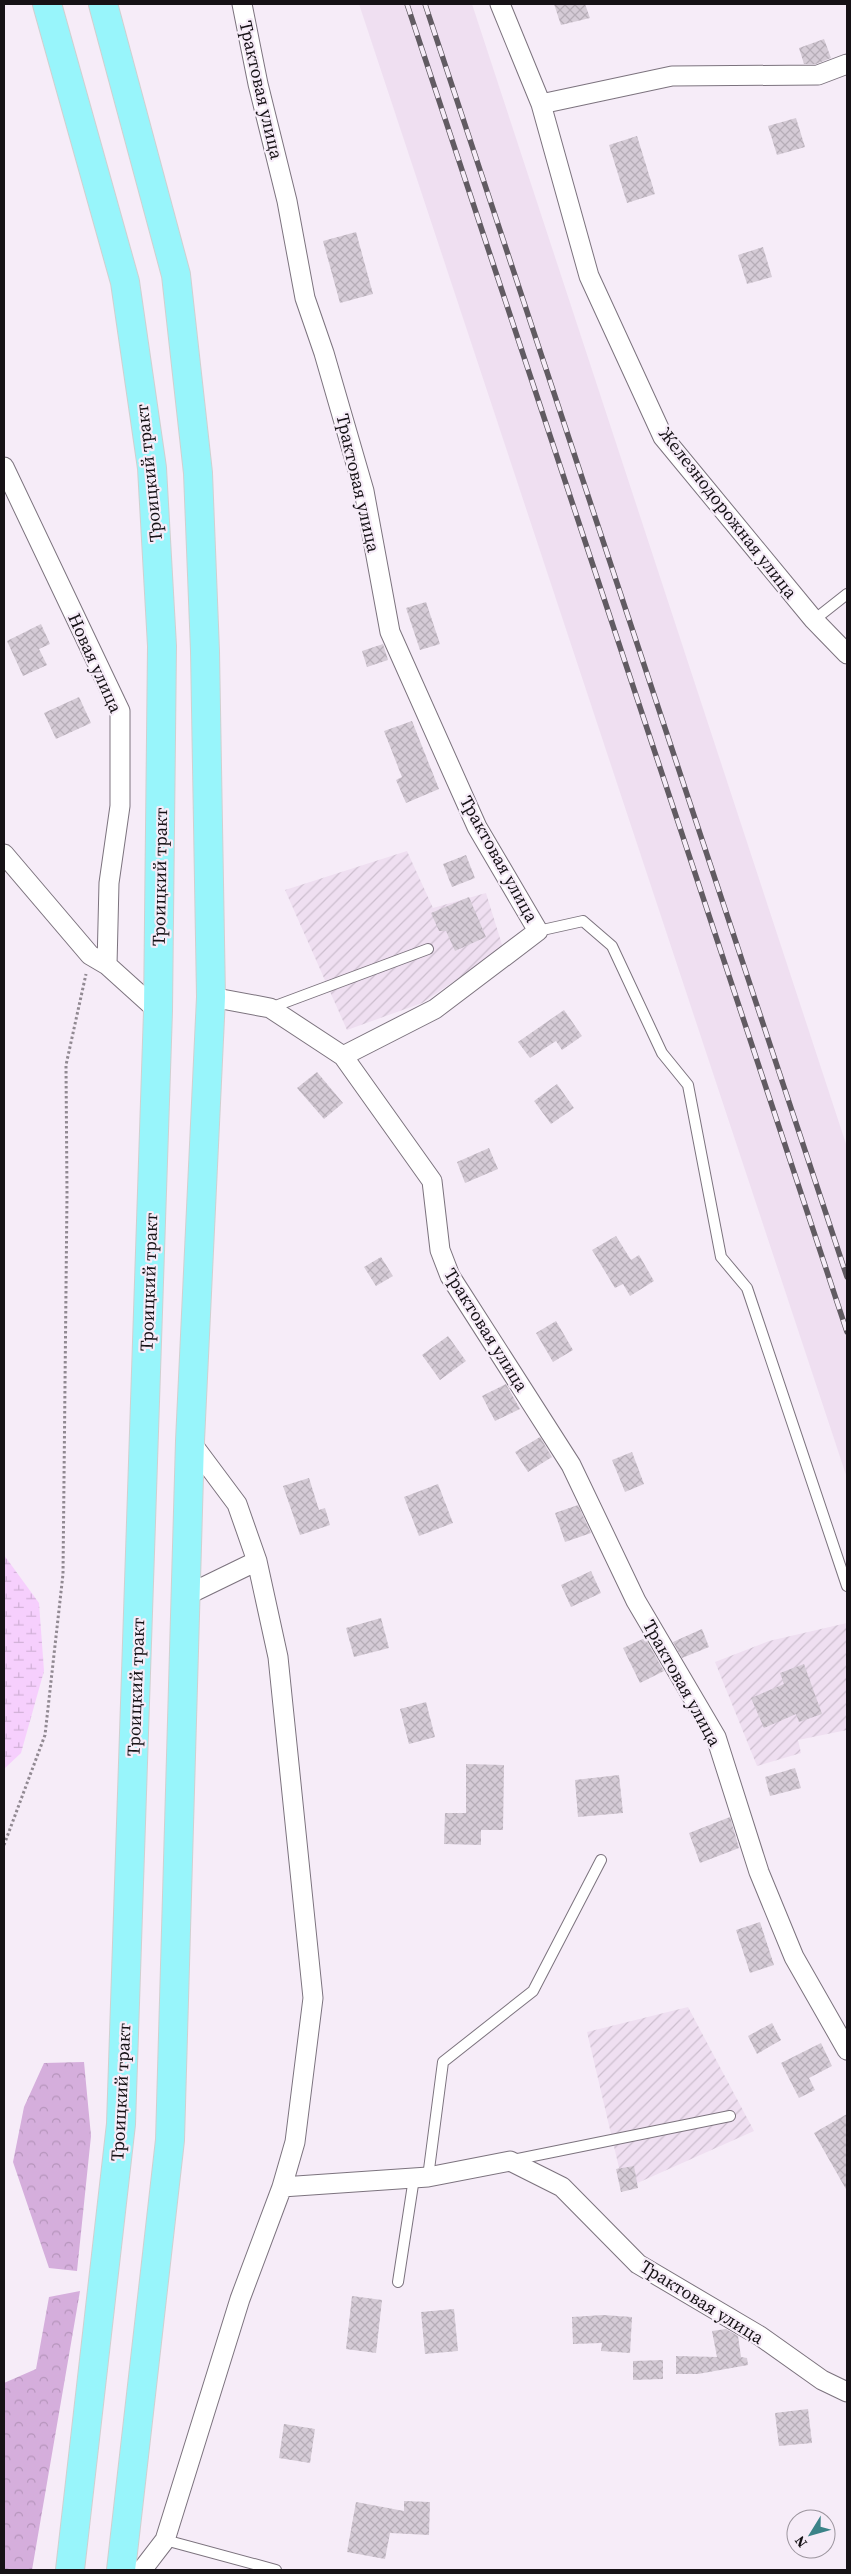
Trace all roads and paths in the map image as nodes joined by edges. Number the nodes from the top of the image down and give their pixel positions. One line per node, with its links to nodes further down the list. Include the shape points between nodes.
1 (47, 4): 18 (main road, Троицкий тракт, via 125,282 152,468 162,646)
2 (242, 4): 12 (street, Трактовая улица, via 305,298 364,491 390,632 477,827)
3 (500, 4): 6 (street, Железнодорожная улица)
4 (104, 5): 16 (main road, via 176,275 196,453 205,651)
5 (847, 64): 6 (street, via 818,75 672,76)
6 (541, 104): 9 (street, Железнодорожная улица, via 589,276 663,437)
7 (4, 466): 15 (street, Новая улица, via 120,711 120,806 109,883)
8 (847, 594): 9 (lane)
9 (814, 620): 10 (street, Железнодорожная улица)
10 (847, 654)
11 (4, 854): 14 (street)
12 (538, 931): 19 (street, Трактовая улица, via 435,1009); 22 (lane, via 583,921 612,946 662,1053 688,1085 721,1258 747,1288)
13 (428, 949): 17 (lane)
14 (90, 955): 15 (street); 24 (path, via 66,1065 63,1574 45,1735)
15 (107, 965): 18 (street)
16 (211, 997): 17 (street); 20 (main road)
17 (270, 1008): 19 (street)
18 (158, 1011): 34 (main road, Троицкий тракт, via 121,2124)
19 (343, 1056): 26 (street, Трактовая улица, via 432,1182 440,1250 450,1276 571,1464 636,1601 716,1737 759,1872 794,1957)
20 (190, 1441): 21 (street, via 237,1504); 23 (main road)
21 (257, 1561): 23 (street); 30 (street, via 278,1656 313,1998 295,2142)
22 (847, 1586)
23 (185, 1596): 35 (main road, via 170,2140)
24 (4, 1845)
25 (601, 1860): 29 (lane, via 533,1991 444,2062)
26 (847, 2050)
27 (730, 2116): 28 (lane)
28 (510, 2161): 29 (street); 32 (street, Трактовая улица, via 562,2187 638,2264 760,2336 822,2380)
29 (421, 2178): 30 (street); 31 (lane)
30 (282, 2187): 33 (street, via 240,2299)
31 (398, 2282)
32 (847, 2392)
33 (165, 2540): 36 (street); 37 (lane)
34 (70, 2570)
35 (121, 2570)
36 (142, 2570)
37 (276, 2570)

